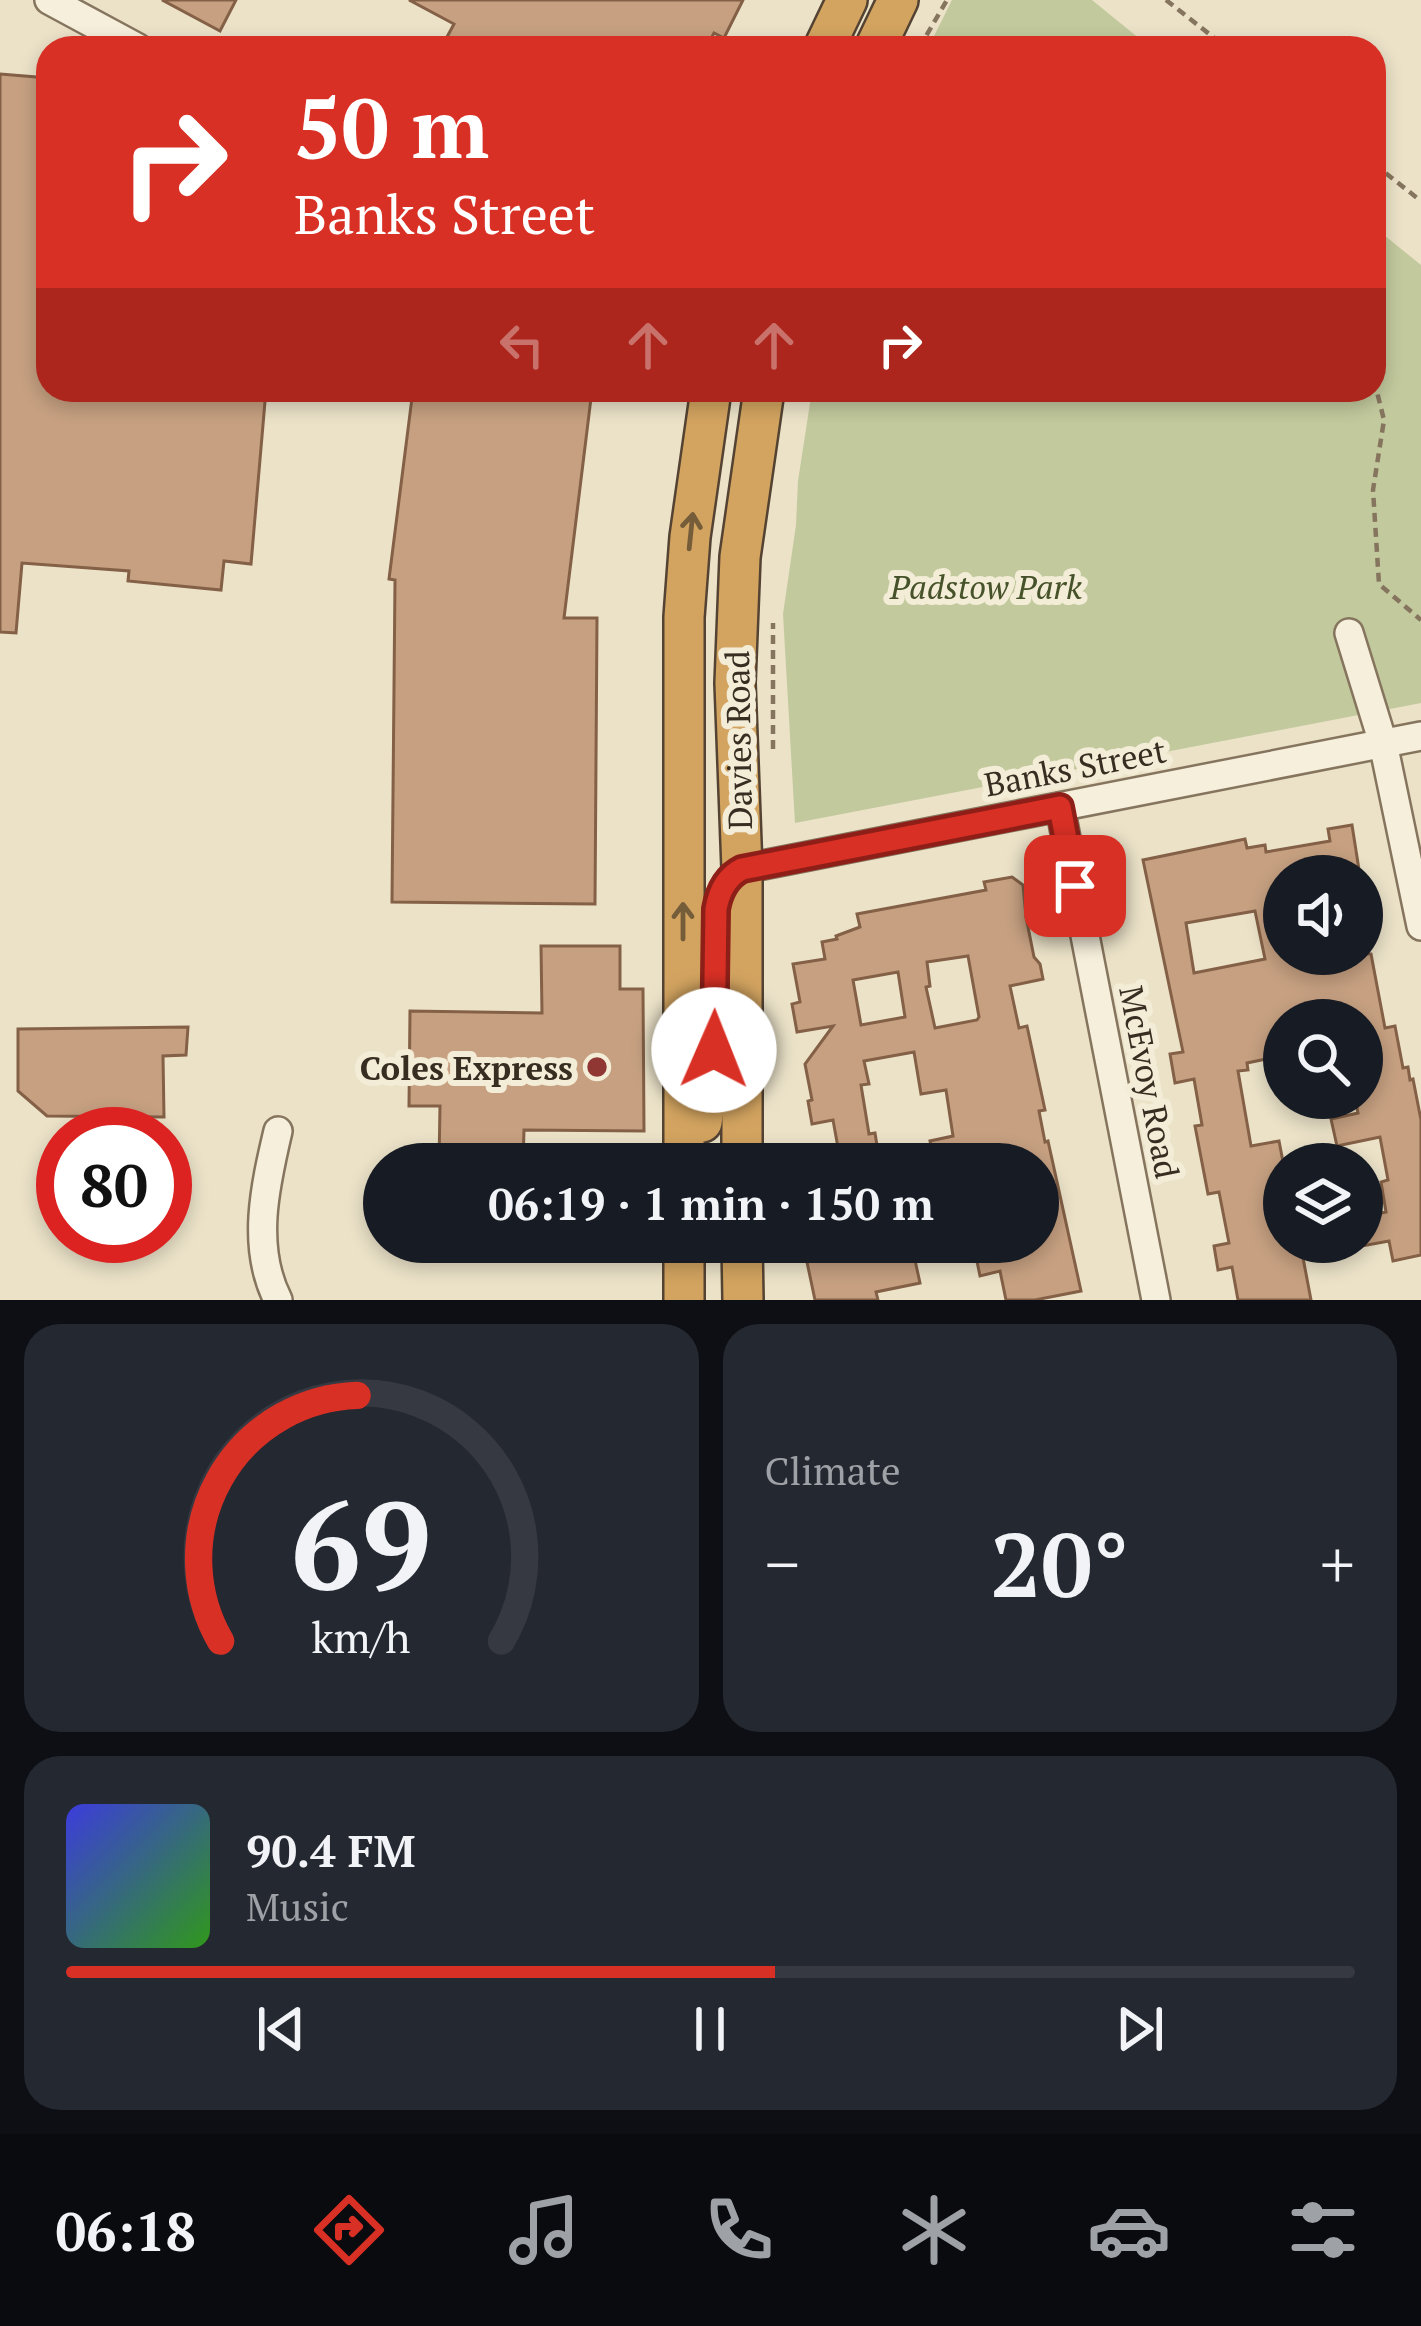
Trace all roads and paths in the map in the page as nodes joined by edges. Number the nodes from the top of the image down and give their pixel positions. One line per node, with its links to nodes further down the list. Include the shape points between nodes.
1 (49, 0): 6 (street)
2 (847, 0): 7 (highway)
3 (898, 0): 8 (highway)
4 (946, 0): 9 (path)
5 (1166, 0): 10 (path)
6 (116, 36)
7 (830, 36)
8 (881, 36)
9 (926, 36)
10 (1212, 36)
11 (1386, 173): 12 (path)
12 (1421, 201)
13 (709, 402): 26 (highway, Davies Road, one-way to 13, via 682,697 690,536)
14 (762, 402): 23 (highway, Davies Road, via 736,626)
15 (1380, 402): 17 (path, via 1384,420 1372,490 1379,584)
16 (773, 611): 21 (path)
17 (1421, 620)
18 (1349, 633): 20 (street)
19 (1421, 736): 20 (street, Banks Street)
20 (1383, 743): 22 (street, Banks Street); 24 (street)
21 (773, 753)
22 (1060, 807): 23 (street, Banks Street); 34 (street, McEvoy Road)
23 (742, 869): 27 (highway, via 717,899 714,1050); 28 (highway, Davies Road)
24 (1421, 926)
25 (278, 1131): 31 (street, via 263,1228)
26 (684, 1143)
27 (692, 1143)
28 (742, 1143)
29 (684, 1263): 32 (highway)
30 (742, 1263): 33 (highway)
31 (278, 1300)
32 (684, 1300)
33 (742, 1300)
34 (1156, 1300)

